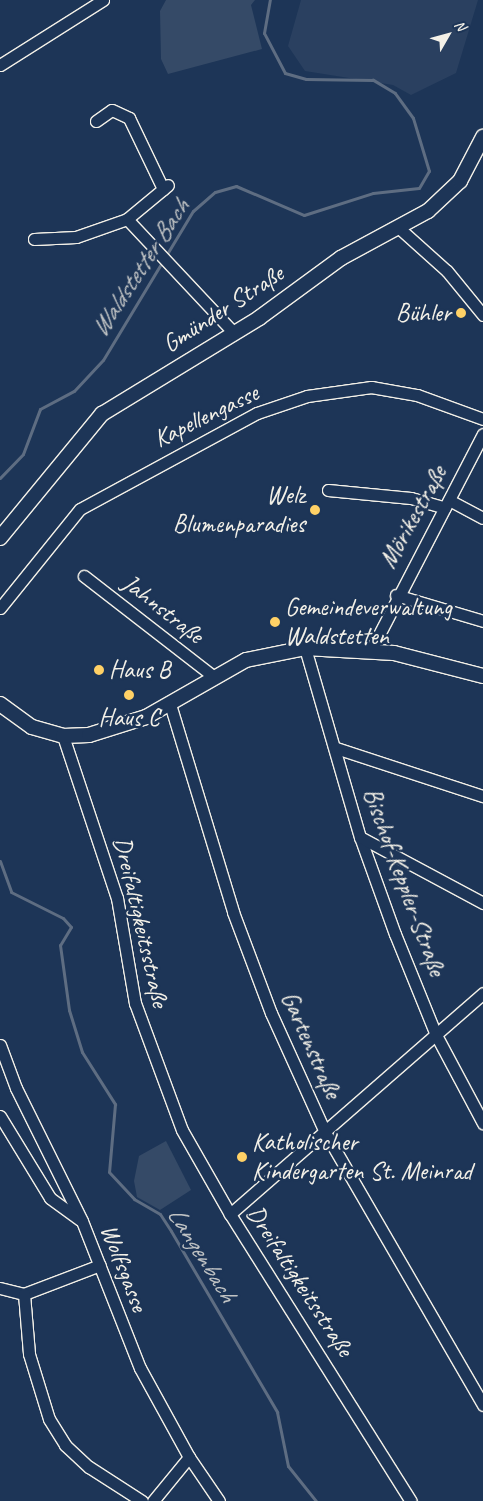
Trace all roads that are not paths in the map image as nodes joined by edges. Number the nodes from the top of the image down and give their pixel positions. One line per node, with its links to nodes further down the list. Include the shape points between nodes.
1 (103, 0): 2 (street)
2 (0, 65)
3 (96, 122): 5 (street, via 112,110 129,118 166,187)
4 (483, 136): 6 (street, Gmünder Straße, via 473,162 449,194)
5 (127, 219): 7 (street, via 76,237); 9 (street)
6 (399, 228): 8 (street, via 447,271); 9 (street, Gmünder Straße, via 341,258)
7 (34, 240)
8 (483, 315)
9 (234, 333): 15 (street, Gmünder Straße, via 102,414)
10 (483, 419): 18 (street, Kapellengasse, via 417,395 371,387 307,396 257,412 80,509 36,558)
11 (483, 434): 13 (street, Mörikestraße)
12 (328, 490): 13 (street)
13 (447, 504): 14 (street); 17 (street, Mörikestraße)
14 (483, 518)
15 (0, 538)
16 (84, 576): 23 (street, Jahnstraße)
17 (396, 595): 19 (street); 21 (street, Mörikestraße)
18 (0, 608)
19 (483, 622)
20 (305, 648): 21 (street); 23 (street, via 246,660); 27 (street, Bischof-Keppler-Straße)
21 (371, 650): 22 (street)
22 (483, 676)
23 (214, 677): 25 (street)
24 (0, 704): 26 (street, via 32,727)
25 (170, 704): 26 (street, via 117,729); 36 (street, Gartenstraße, via 233,912)
26 (63, 736): 37 (street, Dreifaltigkeitsstraße, via 117,898 135,1003 154,1063 182,1130)
27 (336, 748): 28 (street); 29 (street, Bischof-Keppler-Straße)
28 (483, 796)
29 (360, 837): 30 (street); 32 (street, Bischof-Keppler-Straße)
30 (483, 903)
31 (483, 993): 32 (street)
32 (436, 1035): 35 (street, Bischof-Keppler-Straße); 36 (street)
33 (0, 1045): 38 (street, Wolfsgasse, via 16,1088)
34 (0, 1116): 38 (street, via 50,1198)
35 (483, 1123)
36 (326, 1134): 37 (street); 42 (street, Gartenstraße)
37 (230, 1214): 47 (street, Dreifaltigkeitsstraße)
38 (82, 1221): 39 (street, Wolfsgasse)
39 (100, 1265): 41 (street); 43 (street, Wolfsgasse, via 140,1368)
40 (0, 1288): 41 (street)
41 (24, 1294): 44 (street, via 29,1354 49,1419 65,1445 89,1466)
42 (483, 1405)
43 (189, 1458): 45 (street); 46 (street, Wolfsgasse)
44 (142, 1501)
45 (153, 1501)
46 (219, 1501)
47 (411, 1501)

